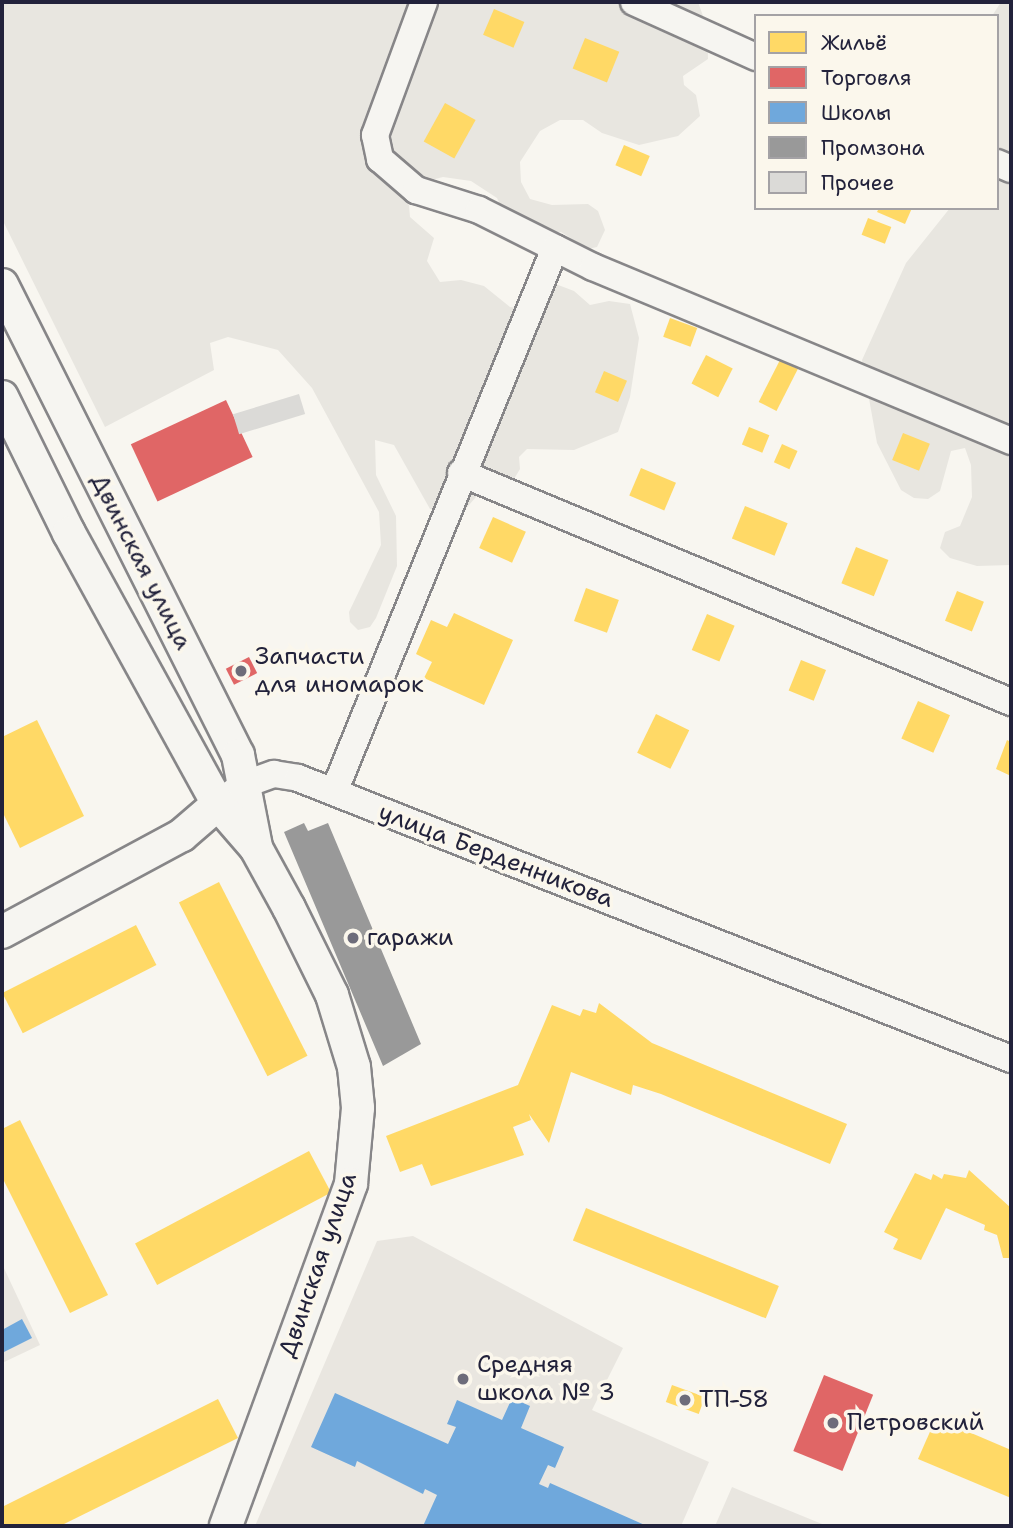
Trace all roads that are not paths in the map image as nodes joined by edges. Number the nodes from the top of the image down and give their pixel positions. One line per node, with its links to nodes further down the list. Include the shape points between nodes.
1 (424, 2): 4 (street, via 375,135 380,159 416,190 479,210)
2 (634, 2): 3 (street)
3 (754, 56)
4 (555, 248): 7 (street); 8 (street)
5 (2, 285): 10 (street, Двинская улица, via 238,755)
6 (2, 397): 12 (street, Двинская улица, via 69,533)
7 (1011, 441)
8 (461, 473): 9 (street); 11 (street)
9 (1011, 702)
10 (243, 785): 11 (street, улица Берденникова, via 274,774); 12 (street, улица Берденникова); 13 (street, Двинская улица)
11 (334, 792): 15 (street, улица Берденникова)
12 (218, 804): 13 (street, Двинская улица); 14 (street, улица Берденникова, via 172,841)
13 (256, 849): 16 (street, Двинская улица, via 332,995 354,1067 358,1108 351,1184)
14 (2, 932)
15 (1011, 1059)
16 (226, 1526)

